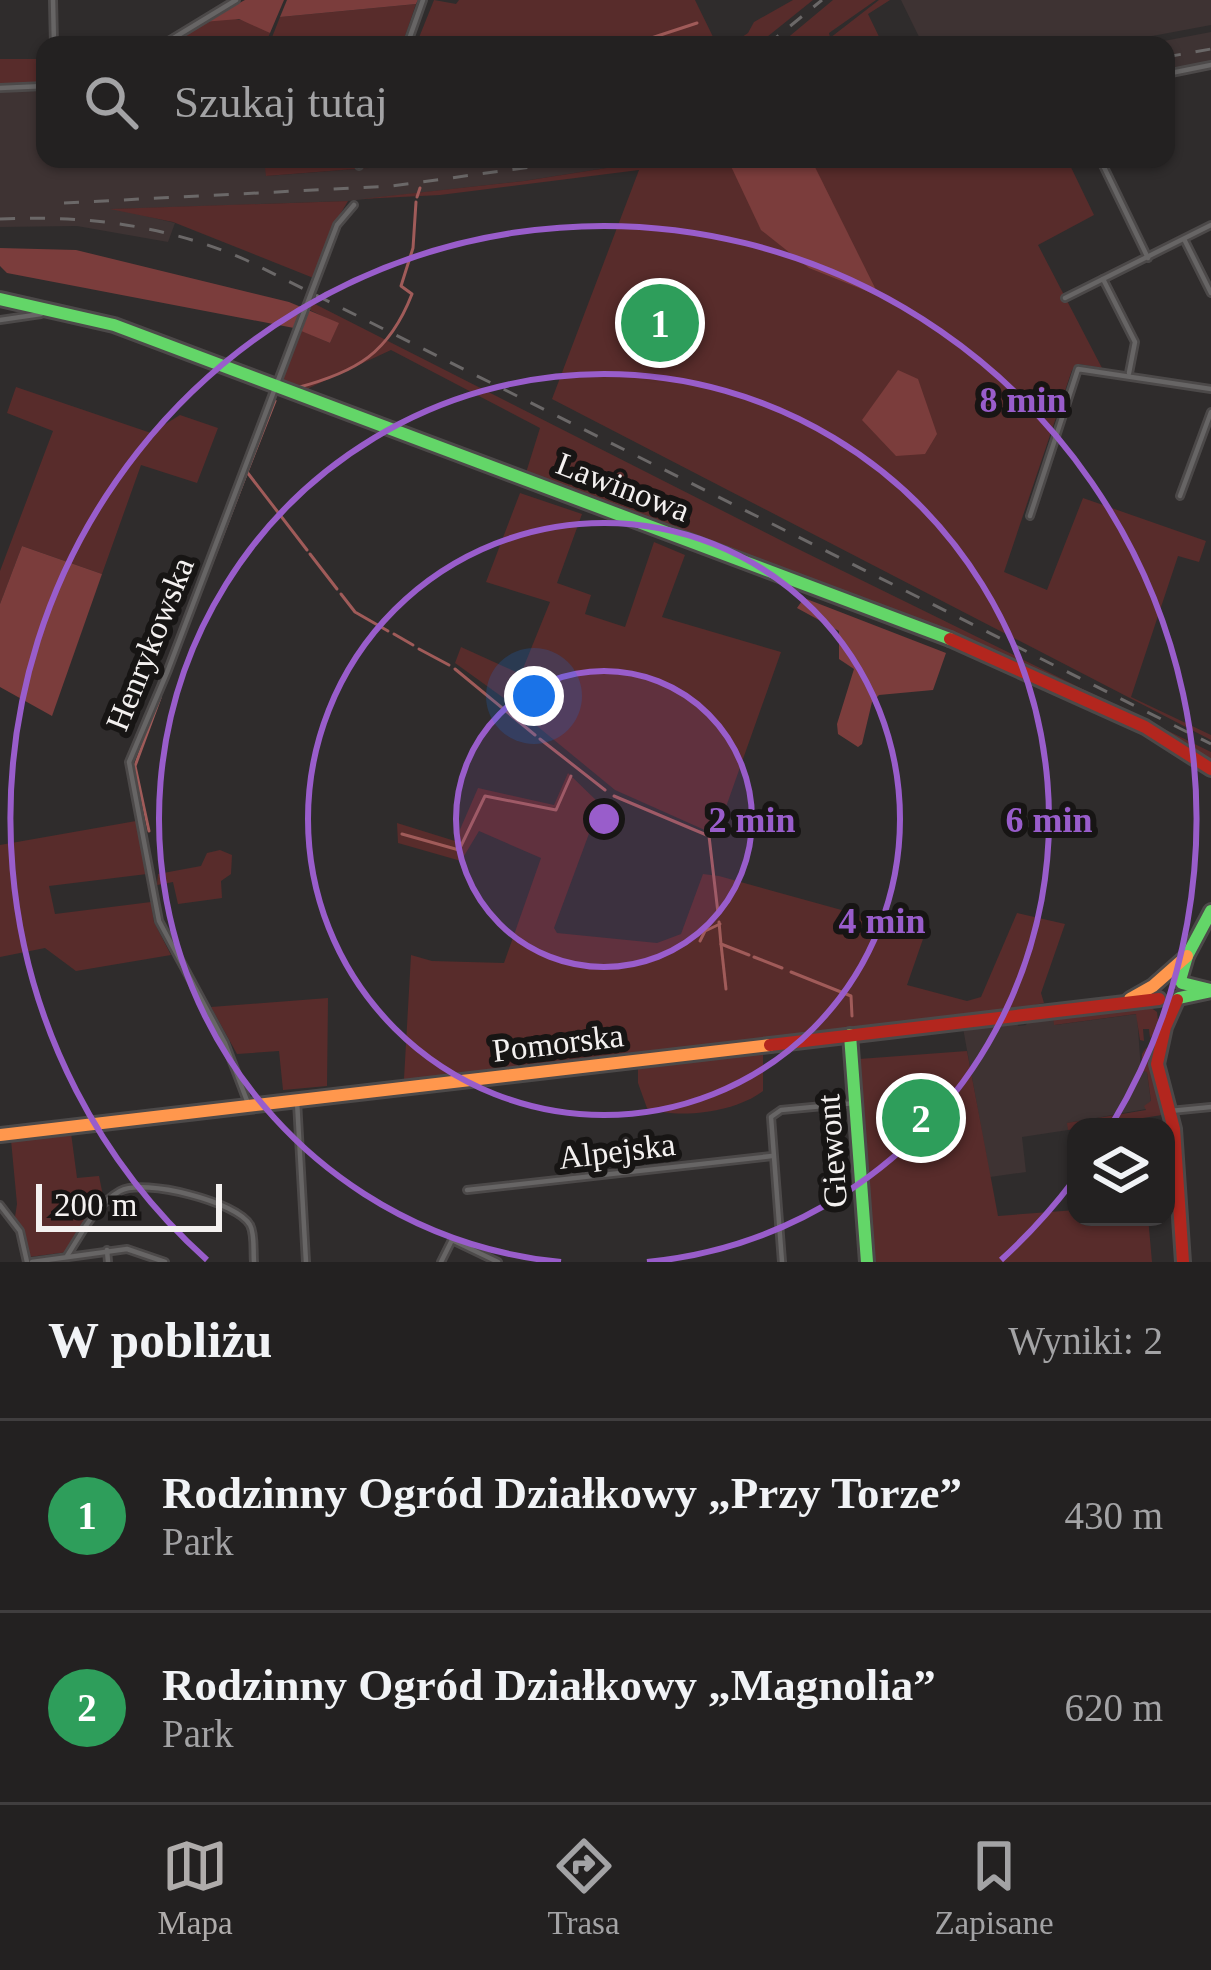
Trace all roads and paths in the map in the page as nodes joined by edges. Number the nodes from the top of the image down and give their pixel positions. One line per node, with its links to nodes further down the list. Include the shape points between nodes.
1 (53, 0): 4 (street)
2 (236, 0): 5 (street)
3 (423, 0): 6 (street)
4 (54, 36)
5 (177, 36)
6 (409, 36)
7 (1211, 65): 8 (street)
8 (1175, 72)
9 (36, 86): 10 (street)
10 (0, 88)
11 (1104, 168): 15 (street)
12 (354, 205): 23 (street, Henrykowska, via 337,224)
13 (1211, 225): 14 (street)
14 (1184, 239): 15 (street); 17 (street)
15 (1148, 258): 16 (street)
16 (1103, 279): 18 (street); 22 (street, via 1135,342)
17 (1211, 293)
18 (1066, 298)
19 (0, 299): 20 (street, Lawinowa)
20 (41, 314): 21 (street); 23 (street, Lawinowa, via 114,325)
21 (0, 320)
22 (1129, 374): 24 (street); 27 (street, via 1078,369)
23 (275, 385): 28 (street, Lawinowa, via 940,635 1145,727); 39 (street, Henrykowska, via 129,762 159,921)
24 (1211, 389)
25 (1211, 412): 26 (street)
26 (1180, 496)
27 (1030, 516)
28 (1211, 769)
29 (1211, 911): 30 (street)
30 (1170, 980): 31 (street); 32 (street); 33 (street); 34 (street, Pomorska)
31 (1211, 990): 32 (street)
32 (1178, 999): 33 (street, Pomorska); 35 (street)
33 (1160, 1000): 34 (street, Pomorska); 35 (street)
34 (1123, 1001): 36 (street, Pomorska)
35 (1165, 1027): 41 (street, via 1157,1064)
36 (850, 1035): 37 (street, Pomorska); 38 (street, Giewont)
37 (297, 1101): 39 (street, Pomorska); 52 (street)
38 (855, 1103): 43 (street, via 777,1112); 56 (street, Giewont)
39 (250, 1106): 42 (street, Pomorska)
40 (1211, 1107): 41 (street)
41 (1170, 1112): 57 (street)
42 (0, 1135)
43 (772, 1156): 44 (street, Alpejska); 55 (street)
44 (467, 1190)
45 (0, 1205): 48 (street)
46 (107, 1250): 47 (street); 49 (street); 50 (street)
47 (67, 1256): 48 (street); 51 (street, via 106,1202 148,1185 246,1219)
48 (30, 1262)
49 (108, 1262)
50 (166, 1262)
51 (254, 1262)
52 (306, 1262)
53 (440, 1262): 54 (street, via 452,1240)
54 (498, 1262)
55 (782, 1262)
56 (867, 1262)
57 (1183, 1262)

